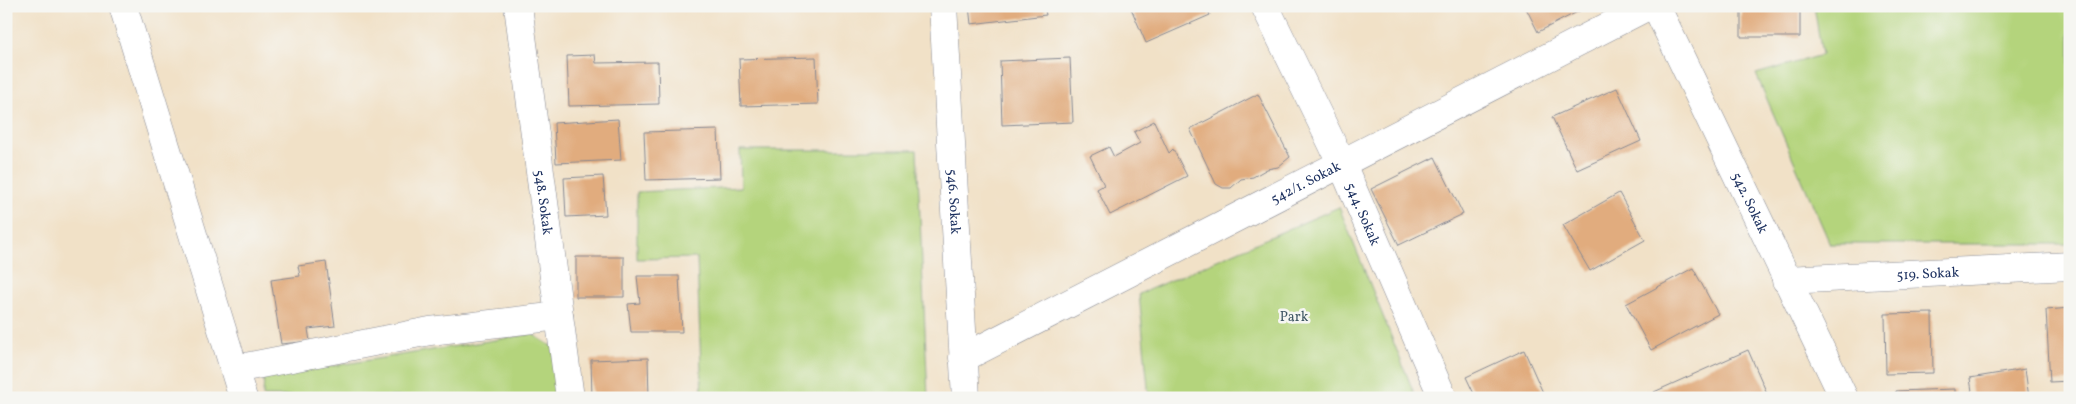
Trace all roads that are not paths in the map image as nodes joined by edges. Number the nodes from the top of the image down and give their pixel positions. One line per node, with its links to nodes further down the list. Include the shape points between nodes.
1 (123, 6): 12 (street)
2 (518, 6): 10 (street, 548. Sokak)
3 (942, 6): 11 (street, 546. Sokak)
4 (1265, 6): 7 (street, 544. Sokak)
5 (1648, 6): 7 (street, 542/1. Sokak)
6 (1656, 6): 9 (street, 542. Sokak)
7 (1341, 162): 11 (street, 542/1. Sokak); 16 (street, 544. Sokak)
8 (2070, 266): 9 (street, 519. Sokak)
9 (1786, 280): 17 (street, 542. Sokak)
10 (559, 316): 12 (street, via 430,332); 14 (street, 548. Sokak)
11 (963, 358): 15 (street, 546. Sokak)
12 (235, 369): 13 (street)
13 (243, 398)
14 (570, 398)
15 (966, 398)
16 (1443, 398)
17 (1844, 398)

